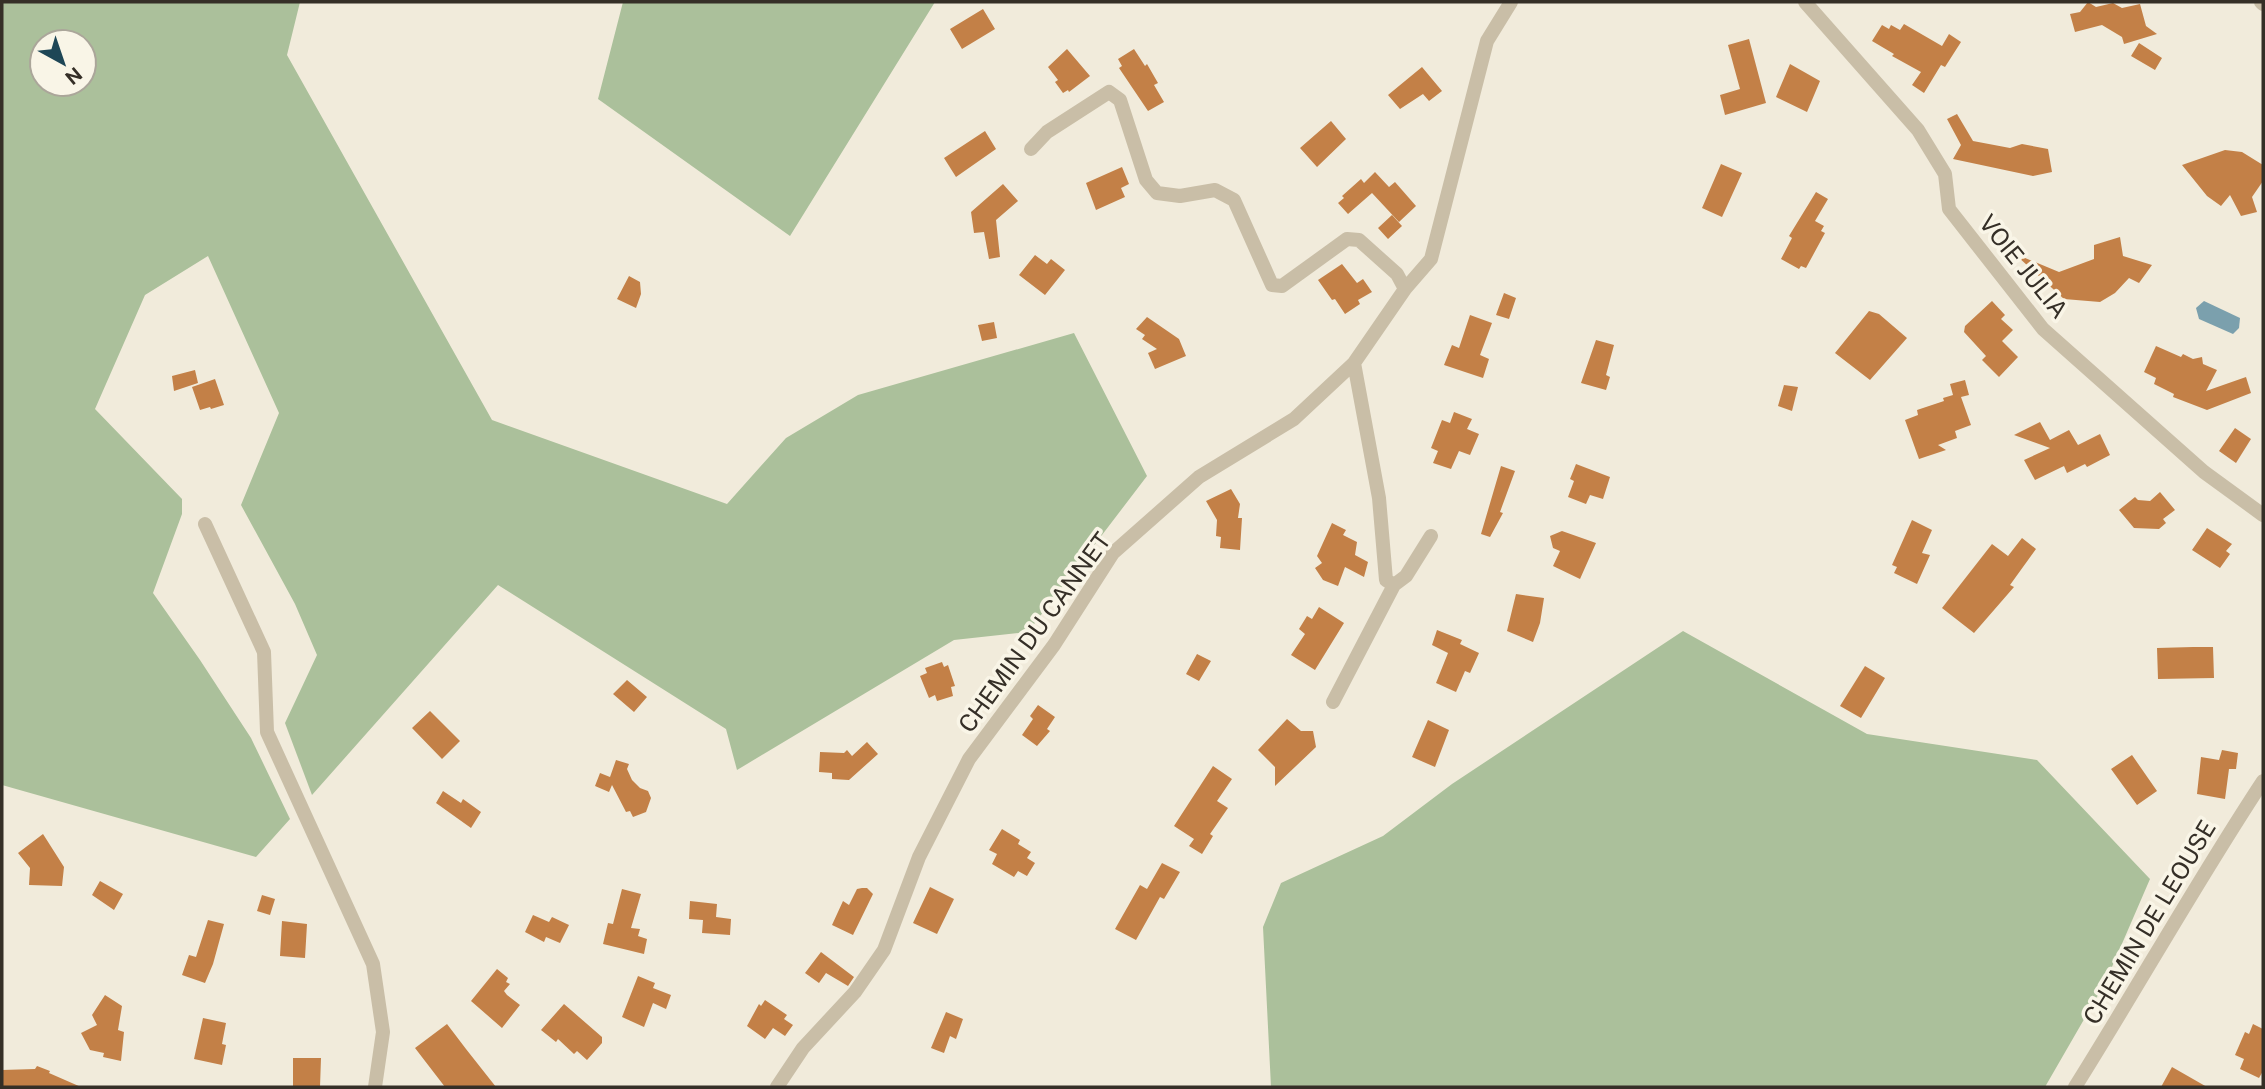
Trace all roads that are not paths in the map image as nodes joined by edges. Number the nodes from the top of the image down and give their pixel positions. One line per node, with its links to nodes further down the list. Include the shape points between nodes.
1 (1511, 2): 4 (street, CHEMIN DU CANNET, via 1487,41 1431,259)
2 (1805, 2): 6 (street, VOIE JULIA, via 1918,130 1945,174 1949,209 2043,328 2204,472)
3 (1031, 149): 4 (street, via 1047,132 1108,92 1120,100 1151,187 1157,193 1180,196 1215,190 1234,200 1272,285 1282,286 1347,239 1359,240 1397,274)
4 (1405, 289): 5 (street, CHEMIN DU CANNET)
5 (1354, 363): 9 (street, via 1379,498 1386,580); 13 (street, CHEMIN DU CANNET, via 1294,419 1199,477 1113,553 1054,645 969,759 919,857 884,950 855,992 803,1048)
6 (2263, 516)
7 (205, 524): 12 (street, via 264,652 267,732 373,964 383,1032)
8 (1431, 536): 9 (street, via 1406,576)
9 (1394, 585): 10 (street)
10 (1333, 702)
11 (2263, 781): 14 (street, CHEMIN DE LEOUSE)
12 (376, 1087)
13 (777, 1087)
14 (2075, 1087)

